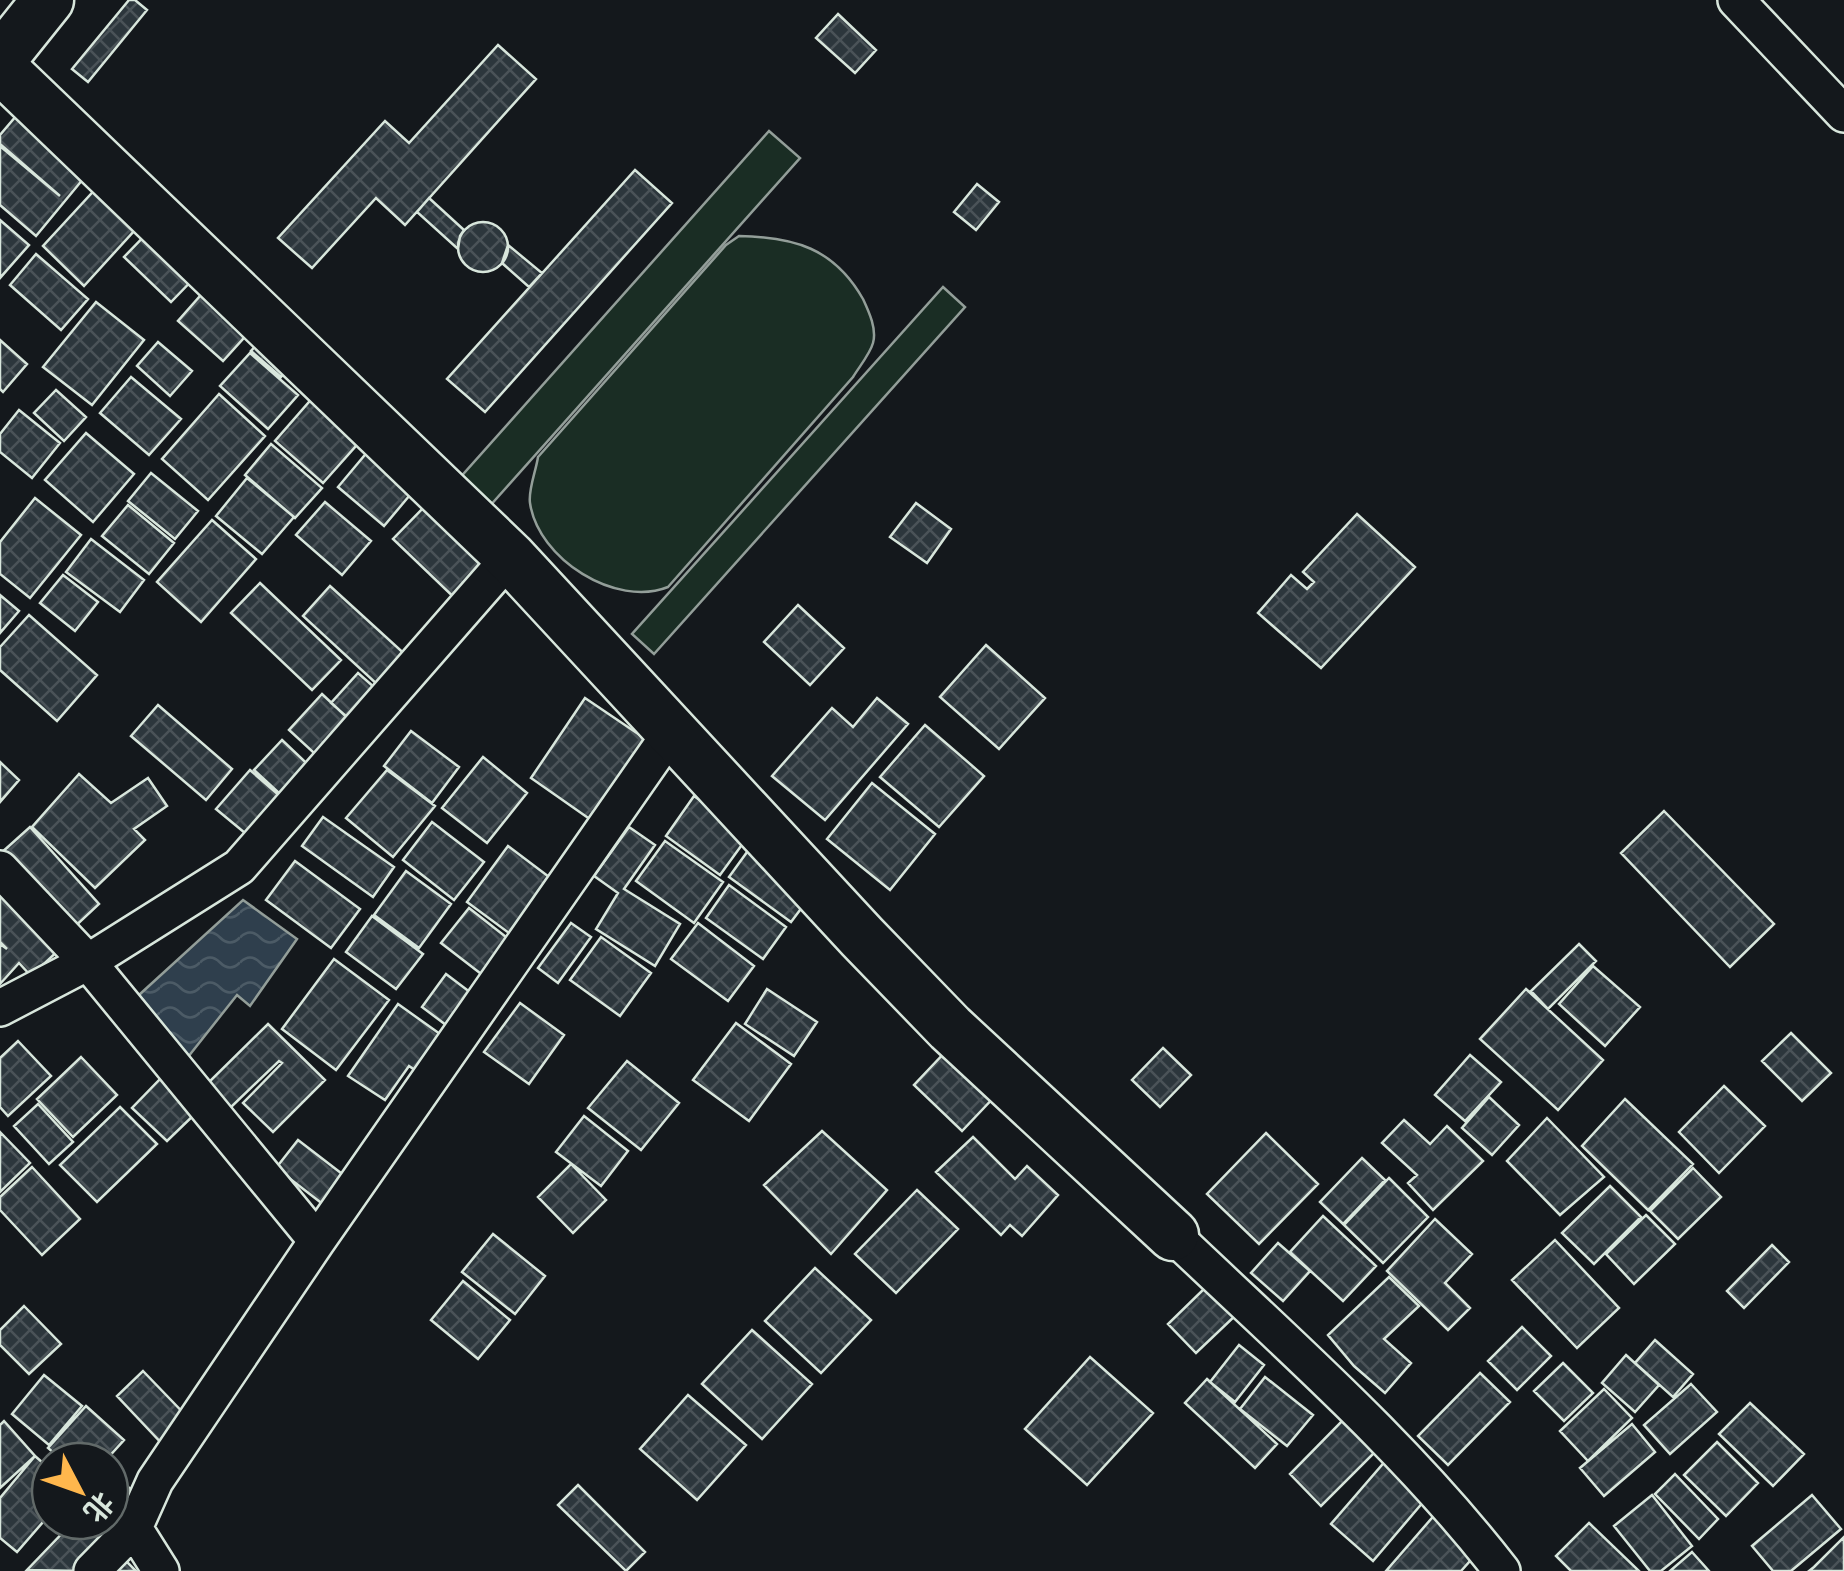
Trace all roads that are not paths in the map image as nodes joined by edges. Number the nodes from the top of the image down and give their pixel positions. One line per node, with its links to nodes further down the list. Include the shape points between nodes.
1 (48, 0): 3 (street)
2 (1736, 0): 4 (street)
3 (0, 63): 5 (street)
4 (1844, 114)
5 (510, 557): 6 (street); 8 (street, via 239,867)
6 (672, 731): 10 (street, via 950,1028); 11 (street)
7 (0, 868): 8 (street)
8 (88, 962): 9 (street); 11 (street)
9 (0, 1008)
10 (1173, 1235): 15 (street, via 1356,1408)
11 (317, 1240): 12 (street, via 155,1481)
12 (134, 1528): 13 (street); 14 (street)
13 (92, 1571)
14 (161, 1571)
15 (1502, 1571)

